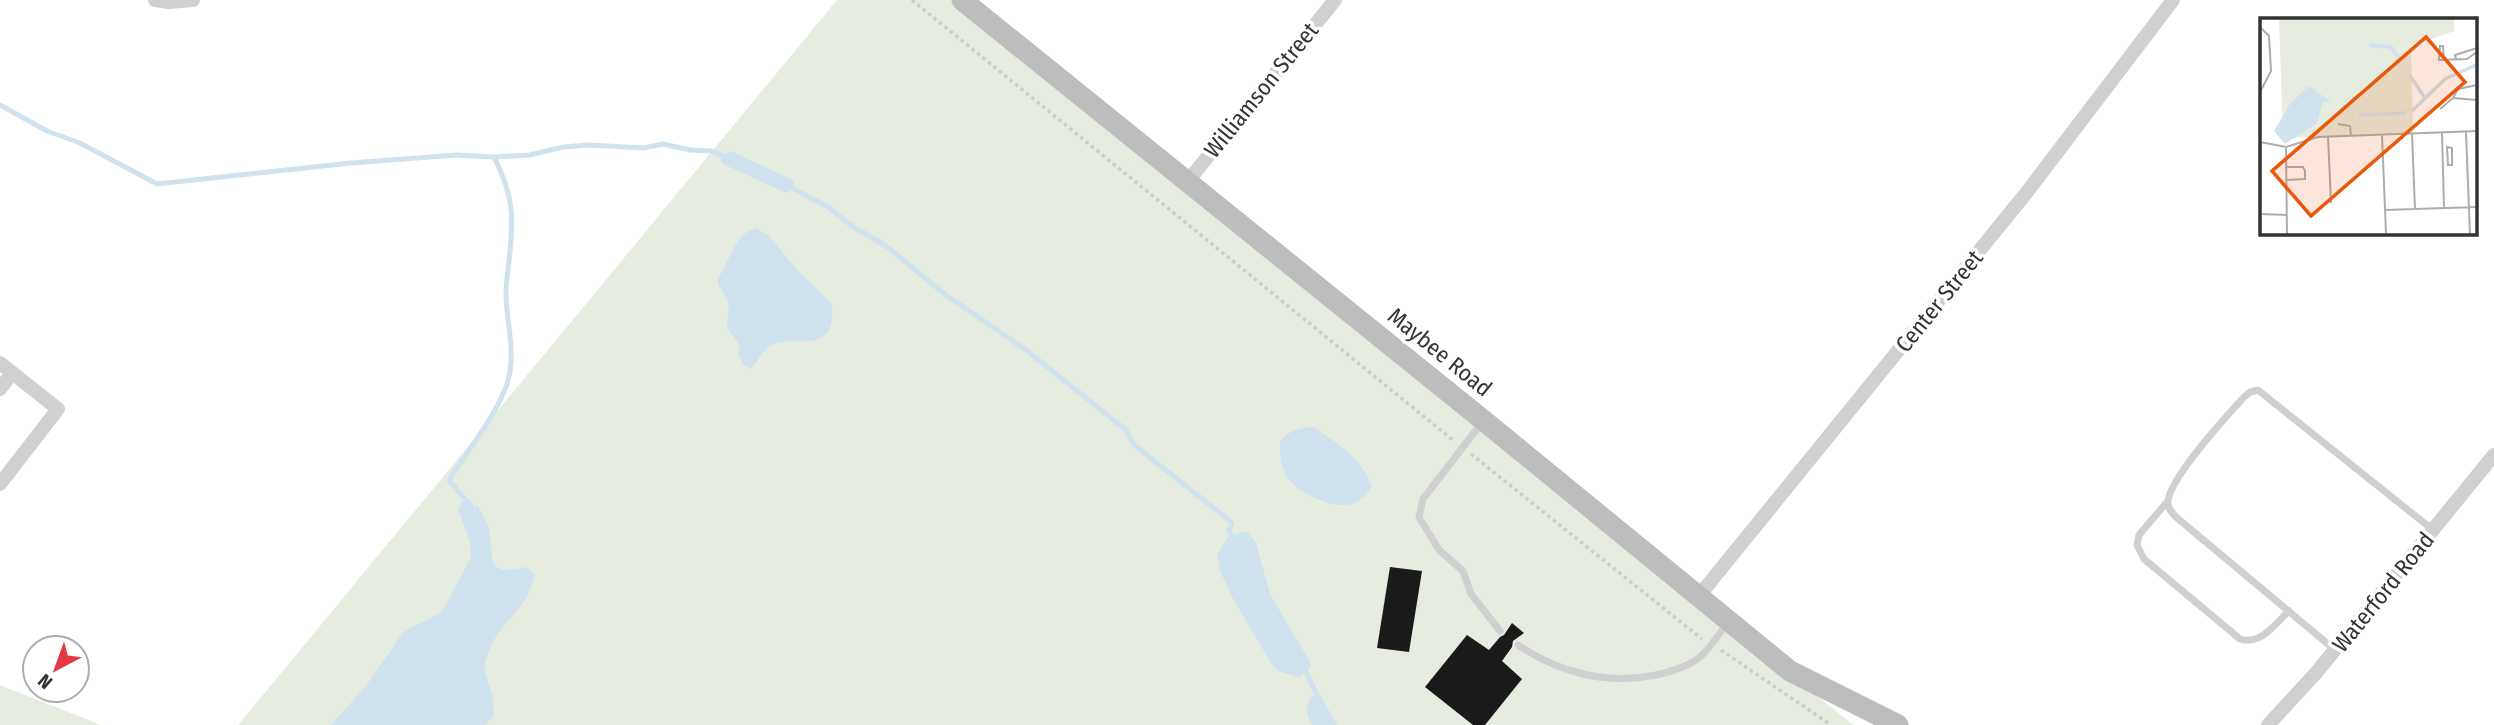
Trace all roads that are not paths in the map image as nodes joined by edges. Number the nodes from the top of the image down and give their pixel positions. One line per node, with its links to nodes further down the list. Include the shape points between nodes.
1 (155, 0): 2 (street)
2 (193, 0)
3 (962, 0): 6 (main road, Maybee Road)
4 (1335, 0): 6 (street, Williamson Street)
5 (2173, 0): 15 (street, Center Street, via 2028,192)
6 (1188, 181): 10 (main road, Maybee Road)
7 (0, 363): 8 (street)
8 (12, 373): 9 (street); 12 (street, via 58,409)
9 (0, 389)
10 (1483, 420): 15 (main road, Maybee Road); 18 (lane, via 1423,499 1419,517 1439,550 1463,571 1471,594)
11 (2494, 455): 14 (street, Waterford Road)
12 (0, 484)
13 (2167, 502): 14 (lane, via 2190,460 2244,397 2258,390); 16 (lane, via 2176,517); 16 (lane, via 2139,535 2137,545 2144,558 2240,639 2259,638)
14 (2433, 531): 20 (street, Waterford Road)
15 (1698, 597): 17 (main road, Maybee Road)
16 (2289, 611): 20 (lane)
17 (1728, 622): 19 (lane, via 1696,660 1674,671 1619,680 1560,668); 21 (main road, Maybee Road, via 1790,671)
18 (1500, 631)
19 (1518, 645)
20 (2336, 650): 22 (street, Waterford Road)
21 (1898, 725)
22 (2268, 725)

